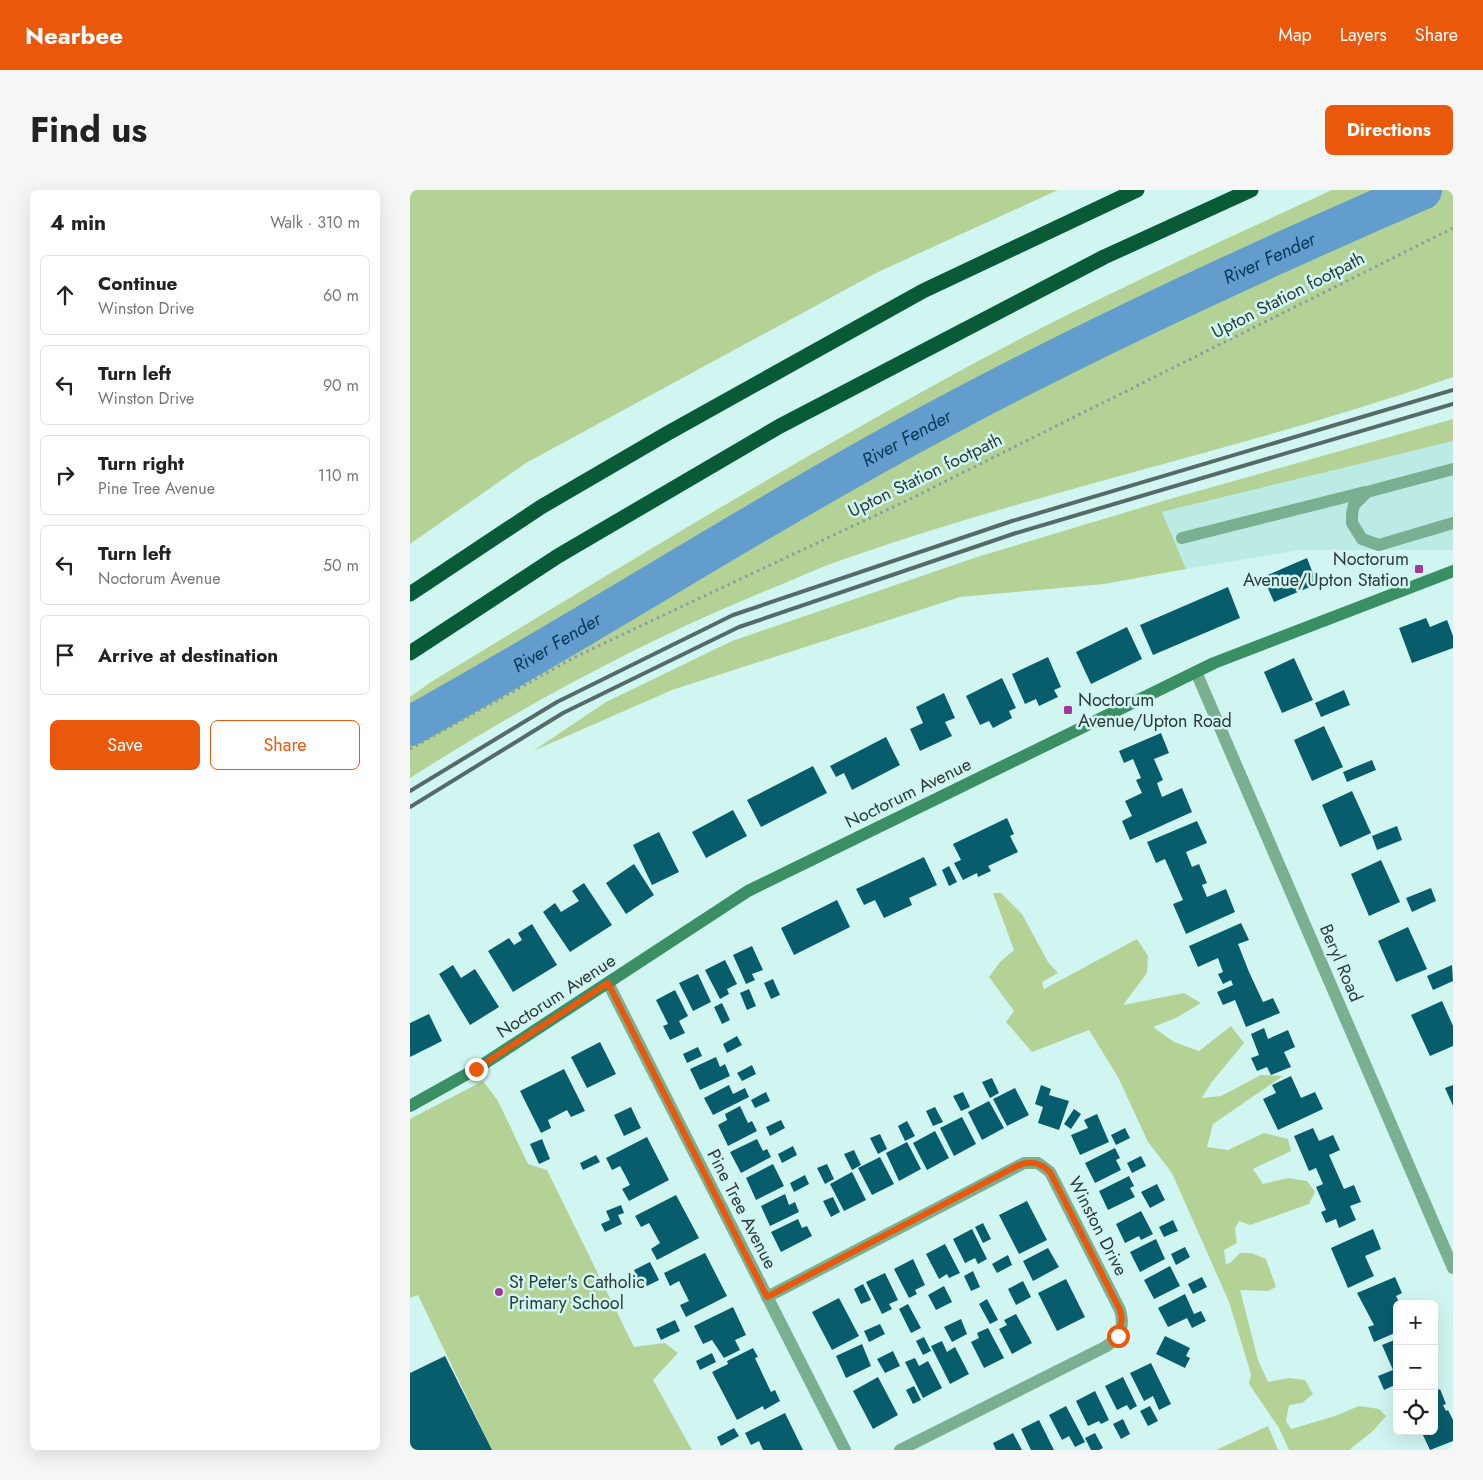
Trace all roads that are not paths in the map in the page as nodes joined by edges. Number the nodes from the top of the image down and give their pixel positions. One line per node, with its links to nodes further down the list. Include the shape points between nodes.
1 (1137, 190): 8 (highway, via 881,314 541,507)
2 (1251, 190): 9 (highway, via 1104,257 780,426 558,556)
3 (1453, 469): 4 (street)
4 (1367, 492): 5 (street, via 1354,505 1352,523 1362,539 1370,543 1388,543); 6 (street)
5 (1453, 523)
6 (1182, 538)
7 (1453, 571): 10 (street, Noctorum Avenue)
8 (410, 594)
9 (410, 653)
10 (1196, 672): 11 (street, Noctorum Avenue, via 748,891); 13 (street, Beryl Road)
11 (608, 983): 12 (street, Noctorum Avenue, via 476,1069); 14 (street, Pine Tree Avenue)
12 (410, 1106)
13 (1453, 1268)
14 (767, 1297): 15 (street, Pine Tree Avenue); 16 (street, Winston Drive, via 1024,1163 1038,1163 1050,1172 1120,1310 1122,1319 1118,1336 1105,1347)
15 (845, 1450)
16 (900, 1450)

